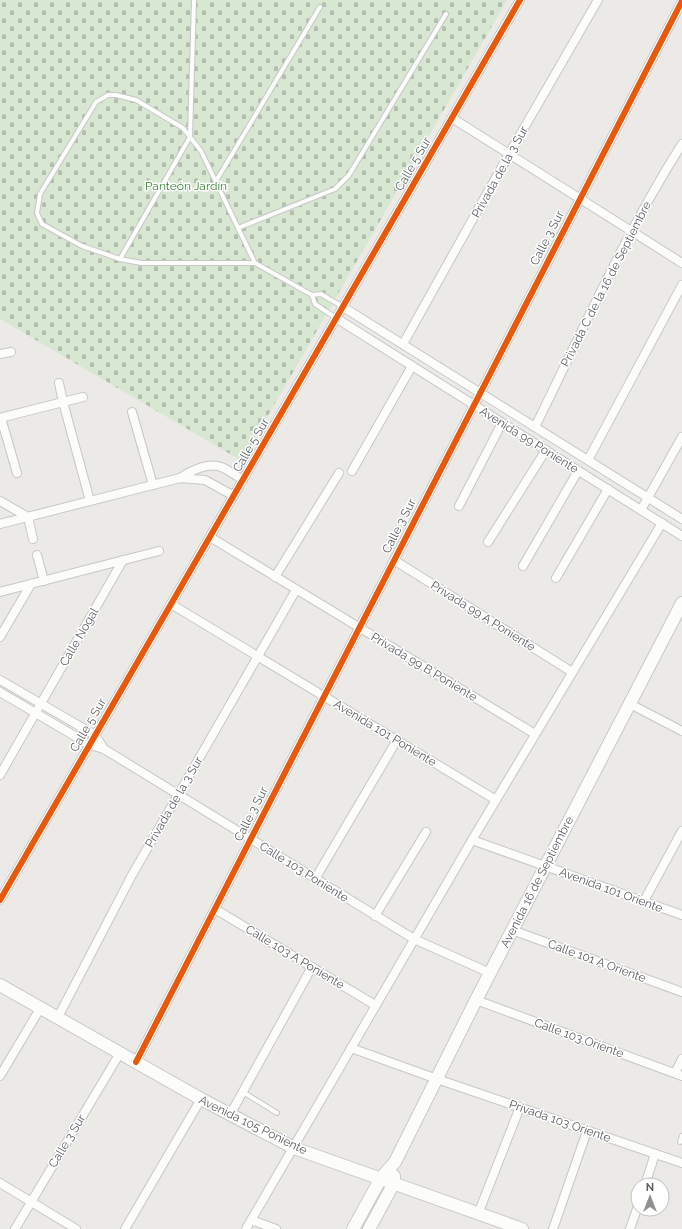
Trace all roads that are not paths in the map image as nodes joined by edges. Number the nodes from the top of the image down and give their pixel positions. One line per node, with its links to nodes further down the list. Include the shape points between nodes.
1 (194, 0): 8 (lane)
2 (520, 0): 7 (street, Calle 5 Sur)
3 (598, 0): 10 (street, Privada de la 3 Sur)
4 (682, 1): 12 (street, Calle 3 Sur)
5 (320, 7): 11 (lane)
6 (446, 14): 13 (lane, via 349,175 335,189)
7 (452, 118): 10 (street); 20 (street, Calle 5 Sur)
8 (190, 137): 11 (lane, via 201,151); 15 (lane); 15 (lane, via 183,128 136,100 108,95 96,102 48,180 38,202 37,213 42,224 82,246)
9 (682, 144): 14 (street, Privada C de la 16 de Septiembre)
10 (509, 154): 12 (street); 22 (street, Privada de la 3 Sur)
11 (216, 181): 13 (lane)
12 (580, 199): 14 (street); 27 (street, Calle 3 Sur)
13 (238, 228): 16 (lane)
14 (632, 231): 17 (street); 34 (street, Privada C de la 16 de Septiembre)
15 (120, 259): 16 (lane, via 141,263)
16 (255, 263): 19 (lane)
17 (682, 263)
18 (682, 285): 37 (street)
19 (312, 295): 20 (lane, via 322,294); 21 (lane, via 315,304)
20 (343, 307): 21 (street, Calle 5 Sur); 22 (street, Avenida 99 Poniente)
21 (336, 318): 25 (street, Avenida 99 Poniente); 43 (street, Calle 5 Sur)
22 (403, 344): 27 (street, Avenida 99 Poniente)
23 (11, 352): 24 (street)
24 (0, 354)
25 (412, 366): 30 (street, Avenida 99 Poniente); 38 (street)
26 (60, 383): 29 (street)
27 (480, 393): 30 (street, Calle 3 Sur); 34 (street, Avenida 99 Poniente)
28 (83, 396): 29 (street)
29 (63, 402): 32 (street); 49 (street)
30 (474, 405): 33 (street, Avenida 99 Poniente); 63 (street, Calle 3 Sur)
31 (132, 412): 44 (street)
32 (1, 418): 40 (street)
33 (502, 423): 36 (street, Avenida 99 Poniente); 50 (street)
34 (535, 427): 37 (street, Avenida 99 Poniente)
35 (682, 437): 47 (street)
36 (546, 450): 39 (street, Avenida 99 Poniente); 59 (street)
37 (588, 460): 47 (street, Avenida 99 Poniente)
38 (352, 471)
39 (578, 471): 45 (street, Avenida 99 Poniente); 64 (street)
40 (17, 473)
41 (339, 473): 65 (street)
42 (180, 478): 43 (street, via 189,471 220,466); 44 (street); 46 (street, via 205,480)
43 (243, 480): 46 (street, Calle 5 Sur)
44 (153, 485): 49 (street)
45 (608, 489): 51 (street, Avenida 99 Poniente); 66 (street)
46 (234, 496): 57 (street, Calle 5 Sur)
47 (648, 498): 51 (street); 53 (street, Avenida 99 Poniente)
48 (0, 501): 52 (street)
49 (90, 501): 52 (street)
50 (459, 506)
51 (641, 510): 54 (street, Avenida 99 Poniente)
52 (28, 517): 55 (street); 58 (street)
53 (682, 519)
54 (662, 523): 56 (street, Avenida 99 Poniente); 76 (street)
55 (0, 524)
56 (682, 536)
57 (210, 537): 65 (street, Privada 99 B Poniente); 72 (street, Calle 5 Sur)
58 (33, 539)
59 (488, 542)
60 (158, 551): 62 (street)
61 (37, 555): 67 (street)
62 (123, 560): 67 (street); 80 (street, Calle Nogal)
63 (394, 560): 73 (street, Calle 3 Sur); 76 (street, Privada 99 A Poniente)
64 (523, 566)
65 (275, 577): 69 (street, Privada 99 B Poniente)
66 (556, 578)
67 (44, 581): 68 (street)
68 (30, 584): 70 (street); 74 (street)
69 (296, 590): 73 (street, Privada 99 B Poniente); 75 (street, Privada de la 3 Sur)
70 (0, 592)
71 (682, 603): 81 (main road, Avenida 16 de Septiembre)
72 (171, 604): 75 (street, Avenida 101 Poniente); 85 (street, Calle 5 Sur)
73 (359, 628): 79 (street, Calle 3 Sur); 84 (street, Privada 99 B Poniente)
74 (0, 637)
75 (258, 656): 79 (street, Avenida 101 Poniente); 90 (street, Privada de la 3 Sur)
76 (572, 672): 84 (street)
77 (0, 680): 80 (street)
78 (0, 692): 82 (street, Calle 103 Poniente)
79 (324, 696): 86 (street, Avenida 101 Poniente); 94 (street, Calle 3 Sur)
80 (41, 704): 82 (street, Calle Nogal); 85 (street)
81 (630, 704): 83 (street); 96 (main road, Avenida 16 de Septiembre)
82 (35, 713): 87 (street, Calle 103 Poniente); 89 (street, Calle Nogal)
83 (682, 731)
84 (535, 734): 91 (street)
85 (96, 735): 87 (street, Calle 5 Sur); 88 (street, Calle 103 Poniente)
86 (397, 740): 91 (street, Avenida 101 Poniente); 97 (street)
87 (90, 745): 88 (street, Calle 103 Poniente); 98 (street, Calle 5 Sur)
88 (104, 749): 90 (street, Calle 103 Poniente)
89 (0, 775)
90 (178, 795): 94 (street, Calle 103 Poniente); 112 (street, Privada de la 3 Sur, via 132,875)
91 (496, 800): 95 (street)
92 (682, 831): 99 (street)
93 (426, 832): 102 (street)
94 (251, 839): 97 (street, Calle 103 Poniente); 100 (street, Calle 3 Sur)
95 (472, 840): 96 (street, Avenida 101 Oriente); 104 (street)
96 (544, 866): 99 (street, Avenida 101 Oriente); 103 (main road, Avenida 16 de Septiembre)
97 (315, 879): 102 (street, Calle 103 Poniente)
98 (0, 900)
99 (644, 901): 101 (street, Avenida 101 Oriente)
100 (215, 909): 105 (street, Calle 103 A Poniente); 116 (street, Calle 3 Sur)
101 (682, 915)
102 (375, 916): 104 (street, Calle 103 Poniente)
103 (512, 930): 106 (main road, Avenida 16 de Septiembre); 108 (street, Calle 101 A Oriente)
104 (414, 939): 106 (street, Calle 103 Poniente); 110 (street)
105 (312, 967): 110 (street, Calle 103 A Poniente); 120 (street)
106 (490, 973): 109 (main road, Avenida 16 de Septiembre)
107 (0, 984): 111 (main road, Avenida 105 Poniente)
108 (682, 992)
109 (476, 1000): 117 (street, Calle 103 Oriente); 119 (main road, Avenida 16 de Septiembre)
110 (375, 1005): 113 (street)
111 (41, 1008): 112 (main road, Avenida 105 Poniente); 118 (street)
112 (58, 1017): 114 (main road, Avenida 105 Poniente)
113 (351, 1048): 119 (street); 128 (street)
114 (120, 1053): 116 (main road, Avenida 105 Poniente); 136 (street, Calle 3 Sur)
115 (682, 1059): 117 (street)
116 (136, 1062): 121 (main road, Avenida 105 Poniente)
117 (679, 1074)
118 (0, 1076)
119 (437, 1079): 122 (street, Privada 103 Oriente); 130 (main road, Avenida 16 de Septiembre)
120 (243, 1092): 123 (lane); 124 (street)
121 (201, 1099): 124 (main road, Avenida 105 Poniente); 142 (street)
122 (520, 1107): 125 (street, Privada 103 Oriente); 137 (street)
123 (277, 1113)
124 (230, 1115): 128 (main road, Avenida 105 Poniente)
125 (587, 1131): 129 (street, Privada 103 Oriente); 148 (street)
126 (682, 1136): 127 (lane)
127 (680, 1142)
128 (294, 1148): 133 (main road, Avenida 105 Poniente); 139 (street)
129 (655, 1154): 131 (street, Privada 103 Oriente); 132 (street)
130 (395, 1162): 133 (main road, Avenida 16 de Septiembre); 135 (main road, Avenida 16 de Septiembre)
131 (682, 1163)
132 (648, 1177)
133 (381, 1178): 135 (main road, Avenida 105 Poniente); 145 (main road, Avenida 16 de Septiembre)
134 (0, 1183): 136 (street)
135 (394, 1183): 137 (main road, Avenida 105 Poniente); 146 (main road)
136 (30, 1202): 140 (street, Calle 3 Sur); 141 (street)
137 (478, 1214): 147 (main road, Avenida 105 Poniente)
138 (634, 1217): 149 (street)
139 (251, 1220): 143 (street); 144 (street)
140 (15, 1229)
141 (76, 1229)
142 (125, 1229)
143 (246, 1229)
144 (276, 1229)
145 (353, 1229)
146 (369, 1229)
147 (522, 1229)
148 (554, 1229)
149 (630, 1229)

